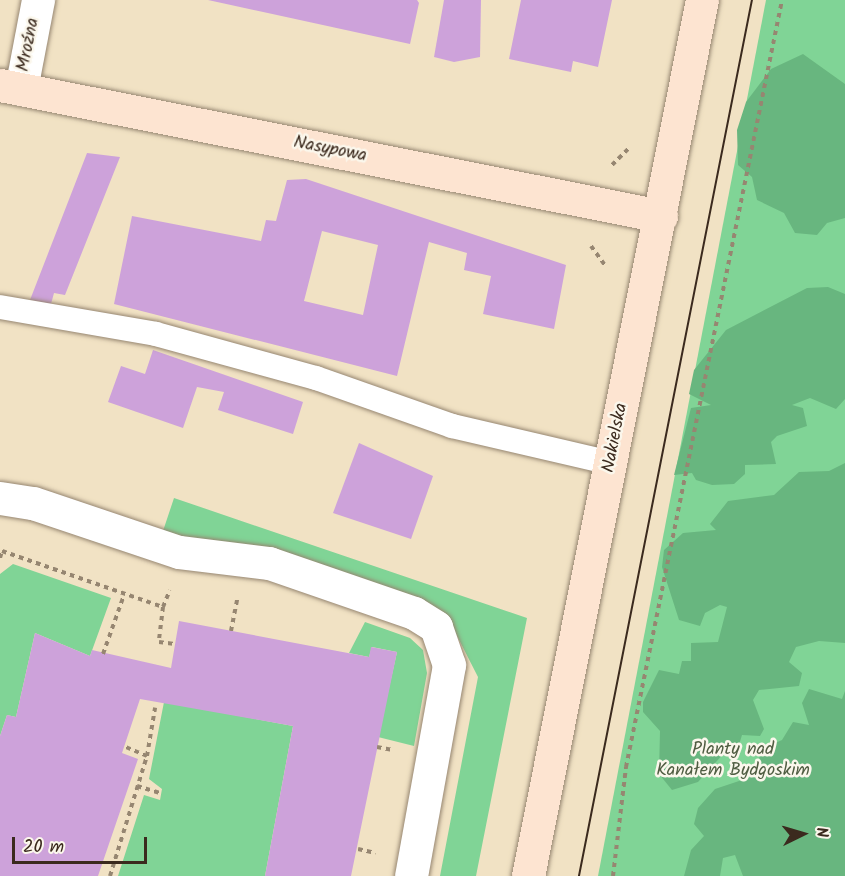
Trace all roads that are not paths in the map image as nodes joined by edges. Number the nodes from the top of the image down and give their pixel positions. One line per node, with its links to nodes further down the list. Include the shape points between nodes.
1 (38, 0): 3 (street, Mroźna)
2 (702, 0): 4 (main road, Nakielska)
3 (10, 87): 4 (main road, Nasypowa)
4 (661, 216): 6 (main road, Nakielska)
5 (0, 307): 6 (lane, via 156,334 316,378 452,426)
6 (611, 464): 9 (main road, Nakielska)
7 (0, 498): 8 (street, via 33,503 179,552 269,563 414,613 436,627 449,665)
8 (411, 876)
9 (528, 876)

